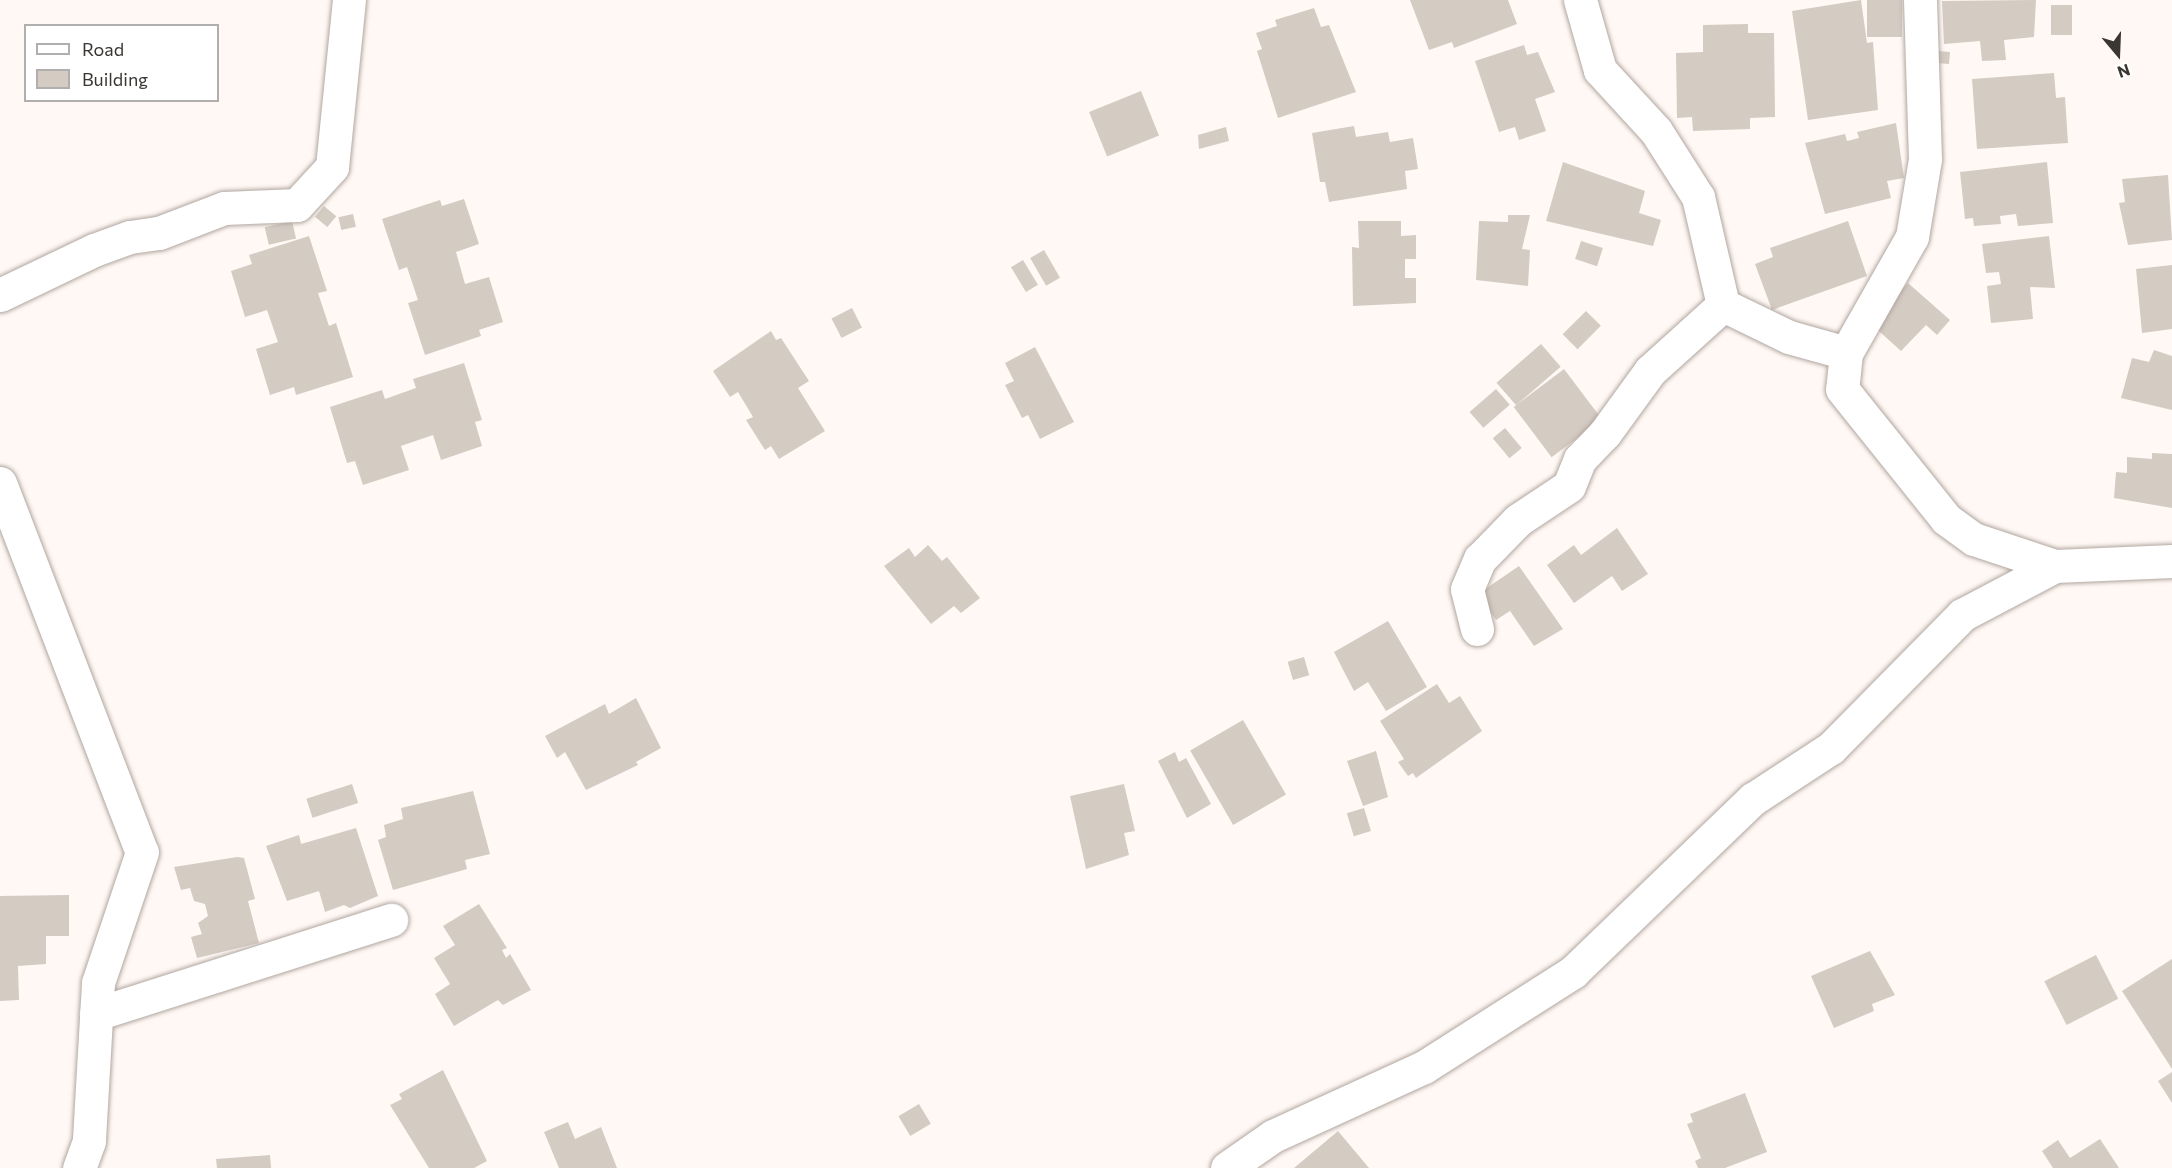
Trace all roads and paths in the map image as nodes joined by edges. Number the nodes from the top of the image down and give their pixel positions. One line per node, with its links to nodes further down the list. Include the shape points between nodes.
1 (349, 0): 4 (street, via 332,167 297,205 224,208 159,233 130,237 94,250)
2 (1580, 0): 5 (street, via 1600,70 1656,131 1698,196)
3 (1920, 0): 6 (street, via 1925,159 1912,237)
4 (0, 295)
5 (1723, 305): 6 (street, via 1789,337); 10 (street, via 1650,371 1605,433 1580,459 1569,486 1518,520 1480,559 1467,589)
6 (1846, 353): 9 (street, via 1842,389 1946,519 1974,539)
7 (0, 483): 12 (street, via 142,852 98,983)
8 (2172, 561): 9 (street)
9 (2055, 566): 14 (street, via 1962,615 1831,748 1753,799 1573,972 1424,1066 1273,1136)
10 (1477, 629)
11 (391, 920): 12 (street)
12 (96, 1014): 13 (street, via 89,1141)
13 (79, 1168)
14 (1227, 1168)

